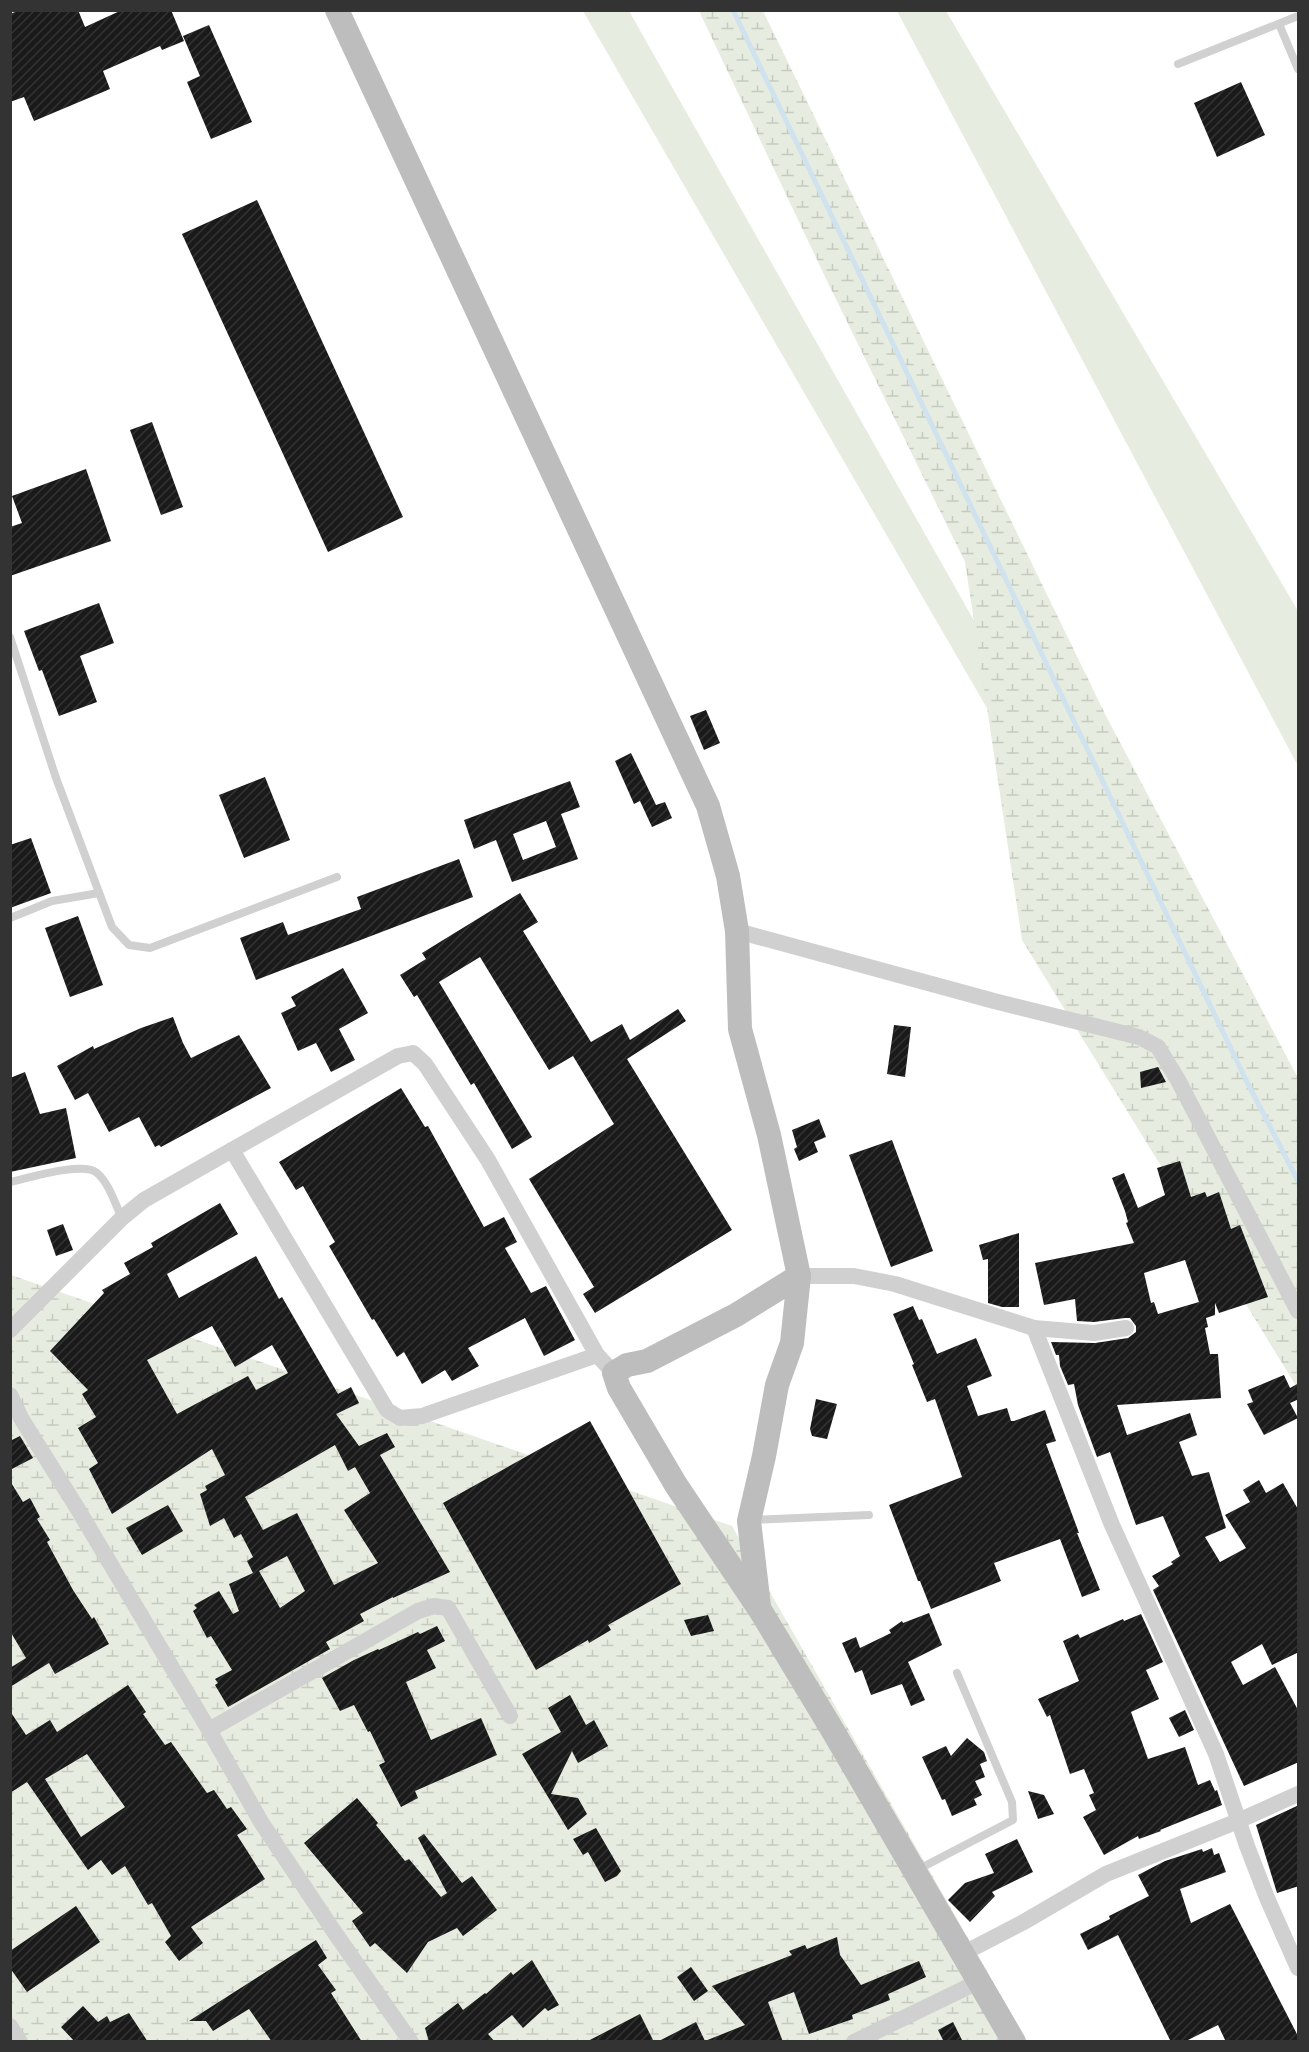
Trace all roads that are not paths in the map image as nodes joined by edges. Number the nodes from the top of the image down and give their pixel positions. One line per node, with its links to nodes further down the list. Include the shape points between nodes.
1 (336, 10): 10 (street, via 708,806 728,876)
2 (1299, 16): 3 (lane)
3 (1279, 24): 4 (lane); 5 (lane)
4 (1178, 64)
5 (1299, 69)
6 (10, 637): 8 (lane)
7 (336, 877): 8 (lane, via 150,948 129,945 112,927)
8 (99, 893): 9 (lane, via 52,901)
9 (10, 918)
10 (737, 931): 14 (street, via 740,1029 769,1135); 15 (street, via 994,1001 1114,1029 1158,1047)
11 (232, 1150): 13 (street, via 144,1200); 19 (street, via 387,1410 400,1418 422,1416); 19 (street, via 398,1056 413,1053 425,1064 488,1160)
12 (10, 1182): 13 (lane, via 83,1168 95,1170)
13 (122, 1218): 18 (street)
14 (799, 1276): 16 (street, via 854,1276 895,1284); 20 (street, via 736,1315 647,1361); 23 (street, via 792,1343 777,1385)
15 (1299, 1311)
16 (1034, 1328): 17 (street, via 1094,1333); 29 (street, via 1112,1525 1216,1754)
17 (1126, 1329)
18 (10, 1330)
19 (597, 1355): 20 (street)
20 (614, 1372): 24 (street, via 619,1388 676,1485)
21 (10, 1395): 27 (street)
22 (869, 1515): 23 (lane)
23 (749, 1521): 24 (street)
24 (760, 1610): 30 (street)
25 (957, 1673): 30 (lane, via 1012,1802 1013,1820)
26 (510, 1716): 27 (street, via 448,1608 434,1606 418,1611)
27 (208, 1730): 36 (street, via 261,1822)
28 (1299, 1794): 29 (street)
29 (1238, 1821): 31 (street, via 1106,1874); 32 (street)
30 (914, 1871): 31 (street)
31 (962, 1954): 33 (street)
32 (1299, 1968)
33 (980, 1982): 37 (street); 38 (street)
34 (10, 2026): 35 (street)
35 (20, 2042)
36 (411, 2042)
37 (854, 2042)
38 (1014, 2042)

